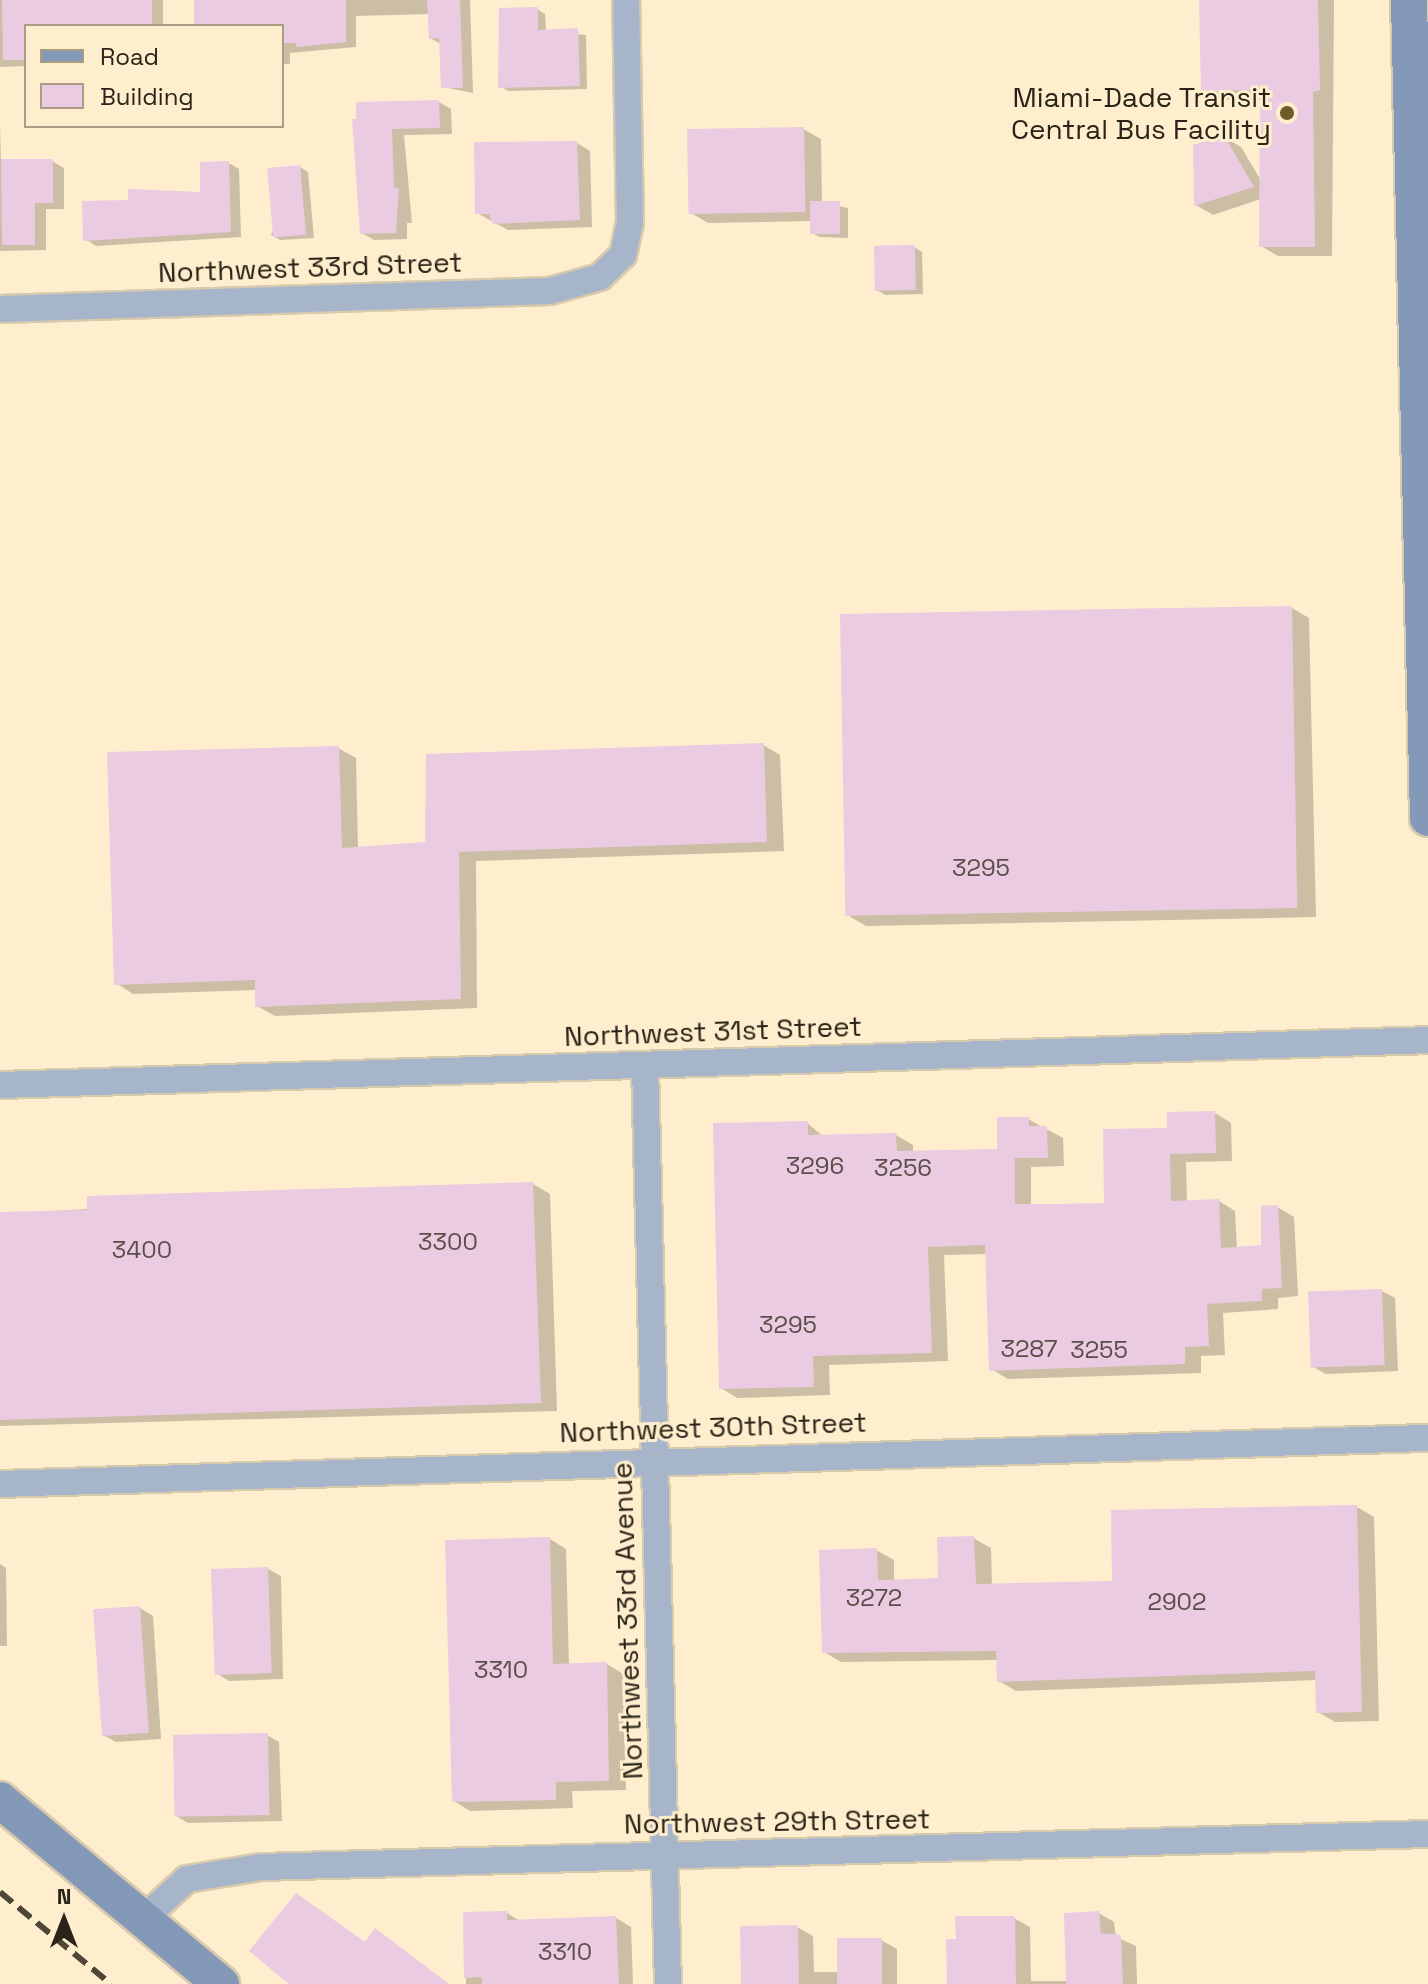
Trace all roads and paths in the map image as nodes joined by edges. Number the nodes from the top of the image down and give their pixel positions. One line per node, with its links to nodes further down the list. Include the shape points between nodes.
1 (626, 0): 4 (street, Northwest 33rd Street, via 628,238 616,267 583,285 550,291)
2 (1409, 0): 3 (main road)
3 (1421, 261): 5 (main road)
4 (0, 309)
5 (1426, 643): 6 (main road)
6 (1428, 818)
7 (1428, 1040): 8 (street, Northwest 31st Street)
8 (645, 1065): 9 (street, Northwest 31st Street); 11 (street, Northwest 33rd Avenue)
9 (0, 1085)
10 (1428, 1438): 11 (street, Northwest 30th Street)
11 (655, 1461): 12 (street, Northwest 30th Street); 15 (street, Northwest 33rd Avenue)
12 (0, 1484)
13 (0, 1800): 16 (main road)
14 (1428, 1834): 15 (street, Northwest 29th Street)
15 (665, 1855): 16 (street, Northwest 29th Street, via 214,1872 187,1879); 18 (street, Northwest 33rd Avenue)
16 (143, 1919): 17 (main road)
17 (221, 1984)
18 (668, 1984)

